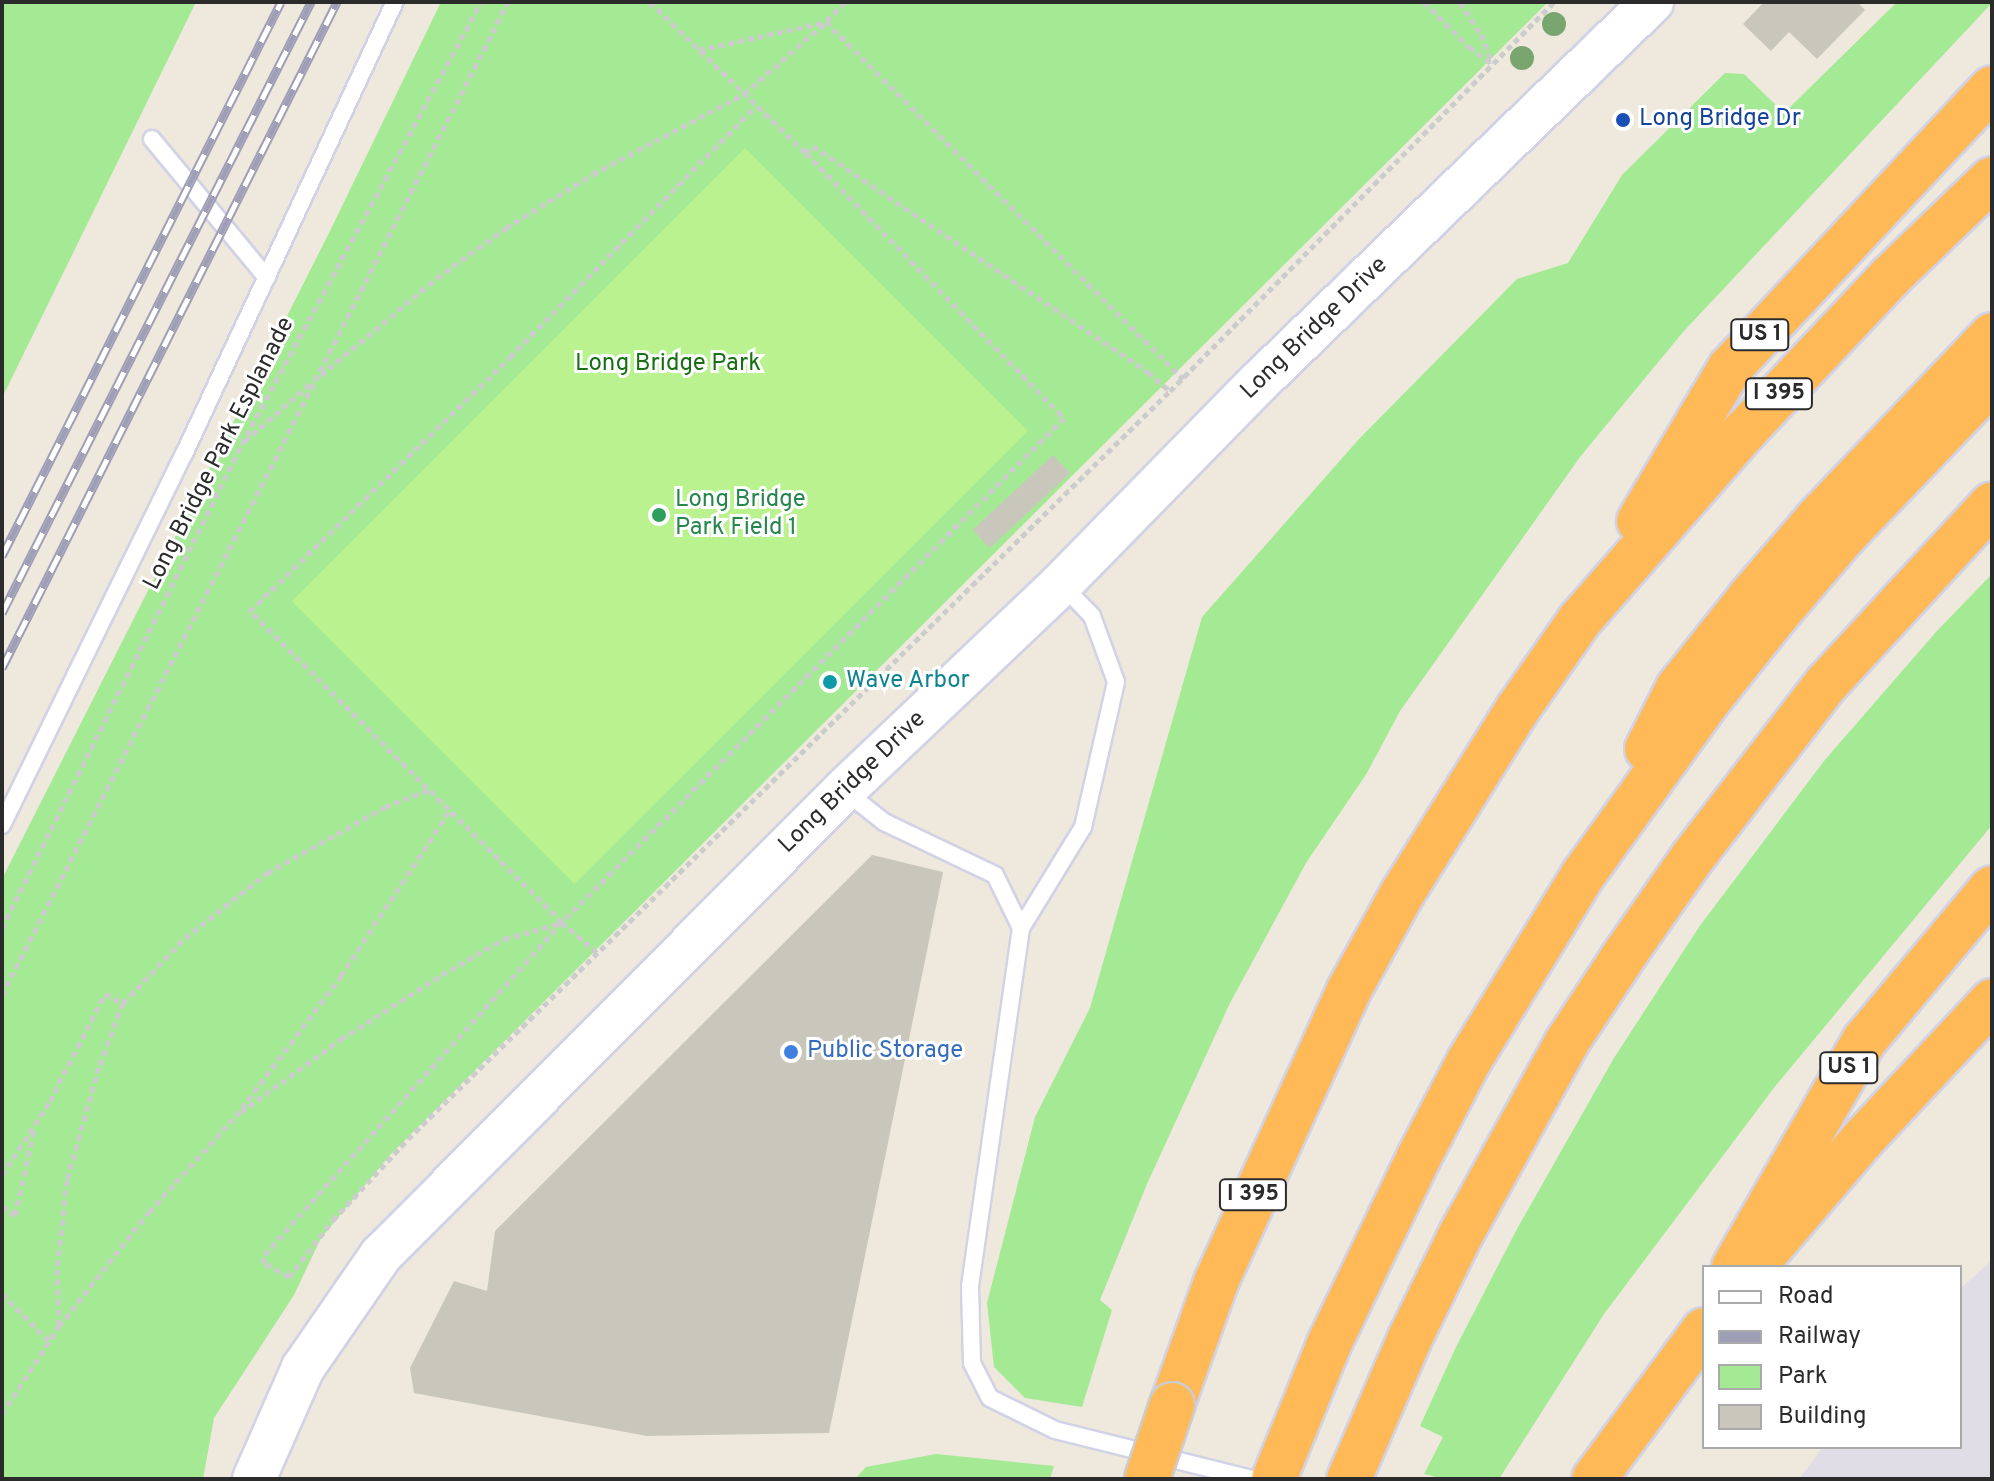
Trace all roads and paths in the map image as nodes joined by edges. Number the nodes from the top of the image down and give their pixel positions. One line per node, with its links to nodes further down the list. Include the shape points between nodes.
1 (395, 2): 19 (lane)
2 (481, 2): 25 (path, Long Bridge Park Esplanade)
3 (508, 2): 21 (path)
4 (650, 2): 11 (path)
5 (845, 2): 10 (path)
6 (1424, 2): 12 (path)
7 (1460, 2): 12 (path)
8 (1554, 2): 12 (path)
9 (1652, 2): 27 (street, Long Bridge Drive, via 1259,382)
10 (826, 22): 11 (path); 14 (path); 22 (path)
11 (699, 50): 14 (path)
12 (1492, 64): 22 (path)
13 (1992, 88): 28 (highway, US 1, via 1730,368)
14 (744, 94): 15 (path); 21 (path, via 593,174 506,228)
15 (756, 106): 17 (path); 29 (path, via 250,611)
16 (152, 139): 19 (lane)
17 (806, 153): 24 (path, via 813,146); 35 (path, via 1064,418)
18 (1992, 179): 28 (highway, I 395, via 1819,352)
19 (267, 278): 32 (lane)
20 (1992, 335): 33 (highway, via 1817,519 1678,688)
21 (317, 378): 25 (path); 39 (path)
22 (1183, 379): 24 (path)
23 (1992, 381): 33 (highway, via 1844,536 1775,617)
24 (1170, 391): 38 (path)
25 (242, 444): 36 (path, Long Bridge Park Esplanade)
26 (1992, 504): 54 (highway, via 1827,683 1625,954 1567,1042 1468,1221)
27 (1061, 584): 30 (street, Long Bridge Drive); 37 (lane, via 1092,616 1116,682 1083,827)
28 (1579, 621): 56 (highway, I 395, bridge, via 1457,803 1349,990 1222,1268)
29 (428, 790): 31 (path); 41 (path, via 385,807 267,873 185,938)
30 (844, 790): 37 (lane, via 884,822 995,875); 55 (street, Long Bridge Drive, via 381,1255 303,1368)
31 (450, 810): 35 (path); 42 (path, via 341,976)
32 (2, 825)
33 (1583, 875): 58 (highway, via 1469,1061 1374,1248)
34 (1992, 888): 46 (highway, US 1, via 1864,1041)
35 (562, 922): 38 (path); 38 (path, via 262,1258 266,1264 289,1277 408,1139); 42 (path, via 504,939 442,975 341,1039)
36 (2, 928)
37 (1021, 928): 57 (lane, via 970,1286 972,1363 990,1398 1055,1430)
38 (597, 953)
39 (2, 995)
40 (1992, 1001): 47 (highway, via 1863,1139)
41 (123, 1003): 43 (path, via 105,994); 50 (path, via 67,1180 57,1269)
42 (236, 1116): 50 (path, via 149,1212)
43 (36, 1122): 44 (path); 45 (path, via 15,1215)
44 (2, 1175)
45 (2, 1206)
46 (1735, 1265)
47 (1756, 1265)
48 (2, 1294): 51 (path)
49 (1702, 1322): 52 (highway)
50 (59, 1326): 51 (path)
51 (49, 1341): 53 (path)
52 (1691, 1346): 59 (highway)
53 (2, 1414)
54 (1354, 1466)
55 (254, 1479)
56 (1147, 1479)
57 (1252, 1479)
58 (1274, 1479)
59 (1594, 1479)

